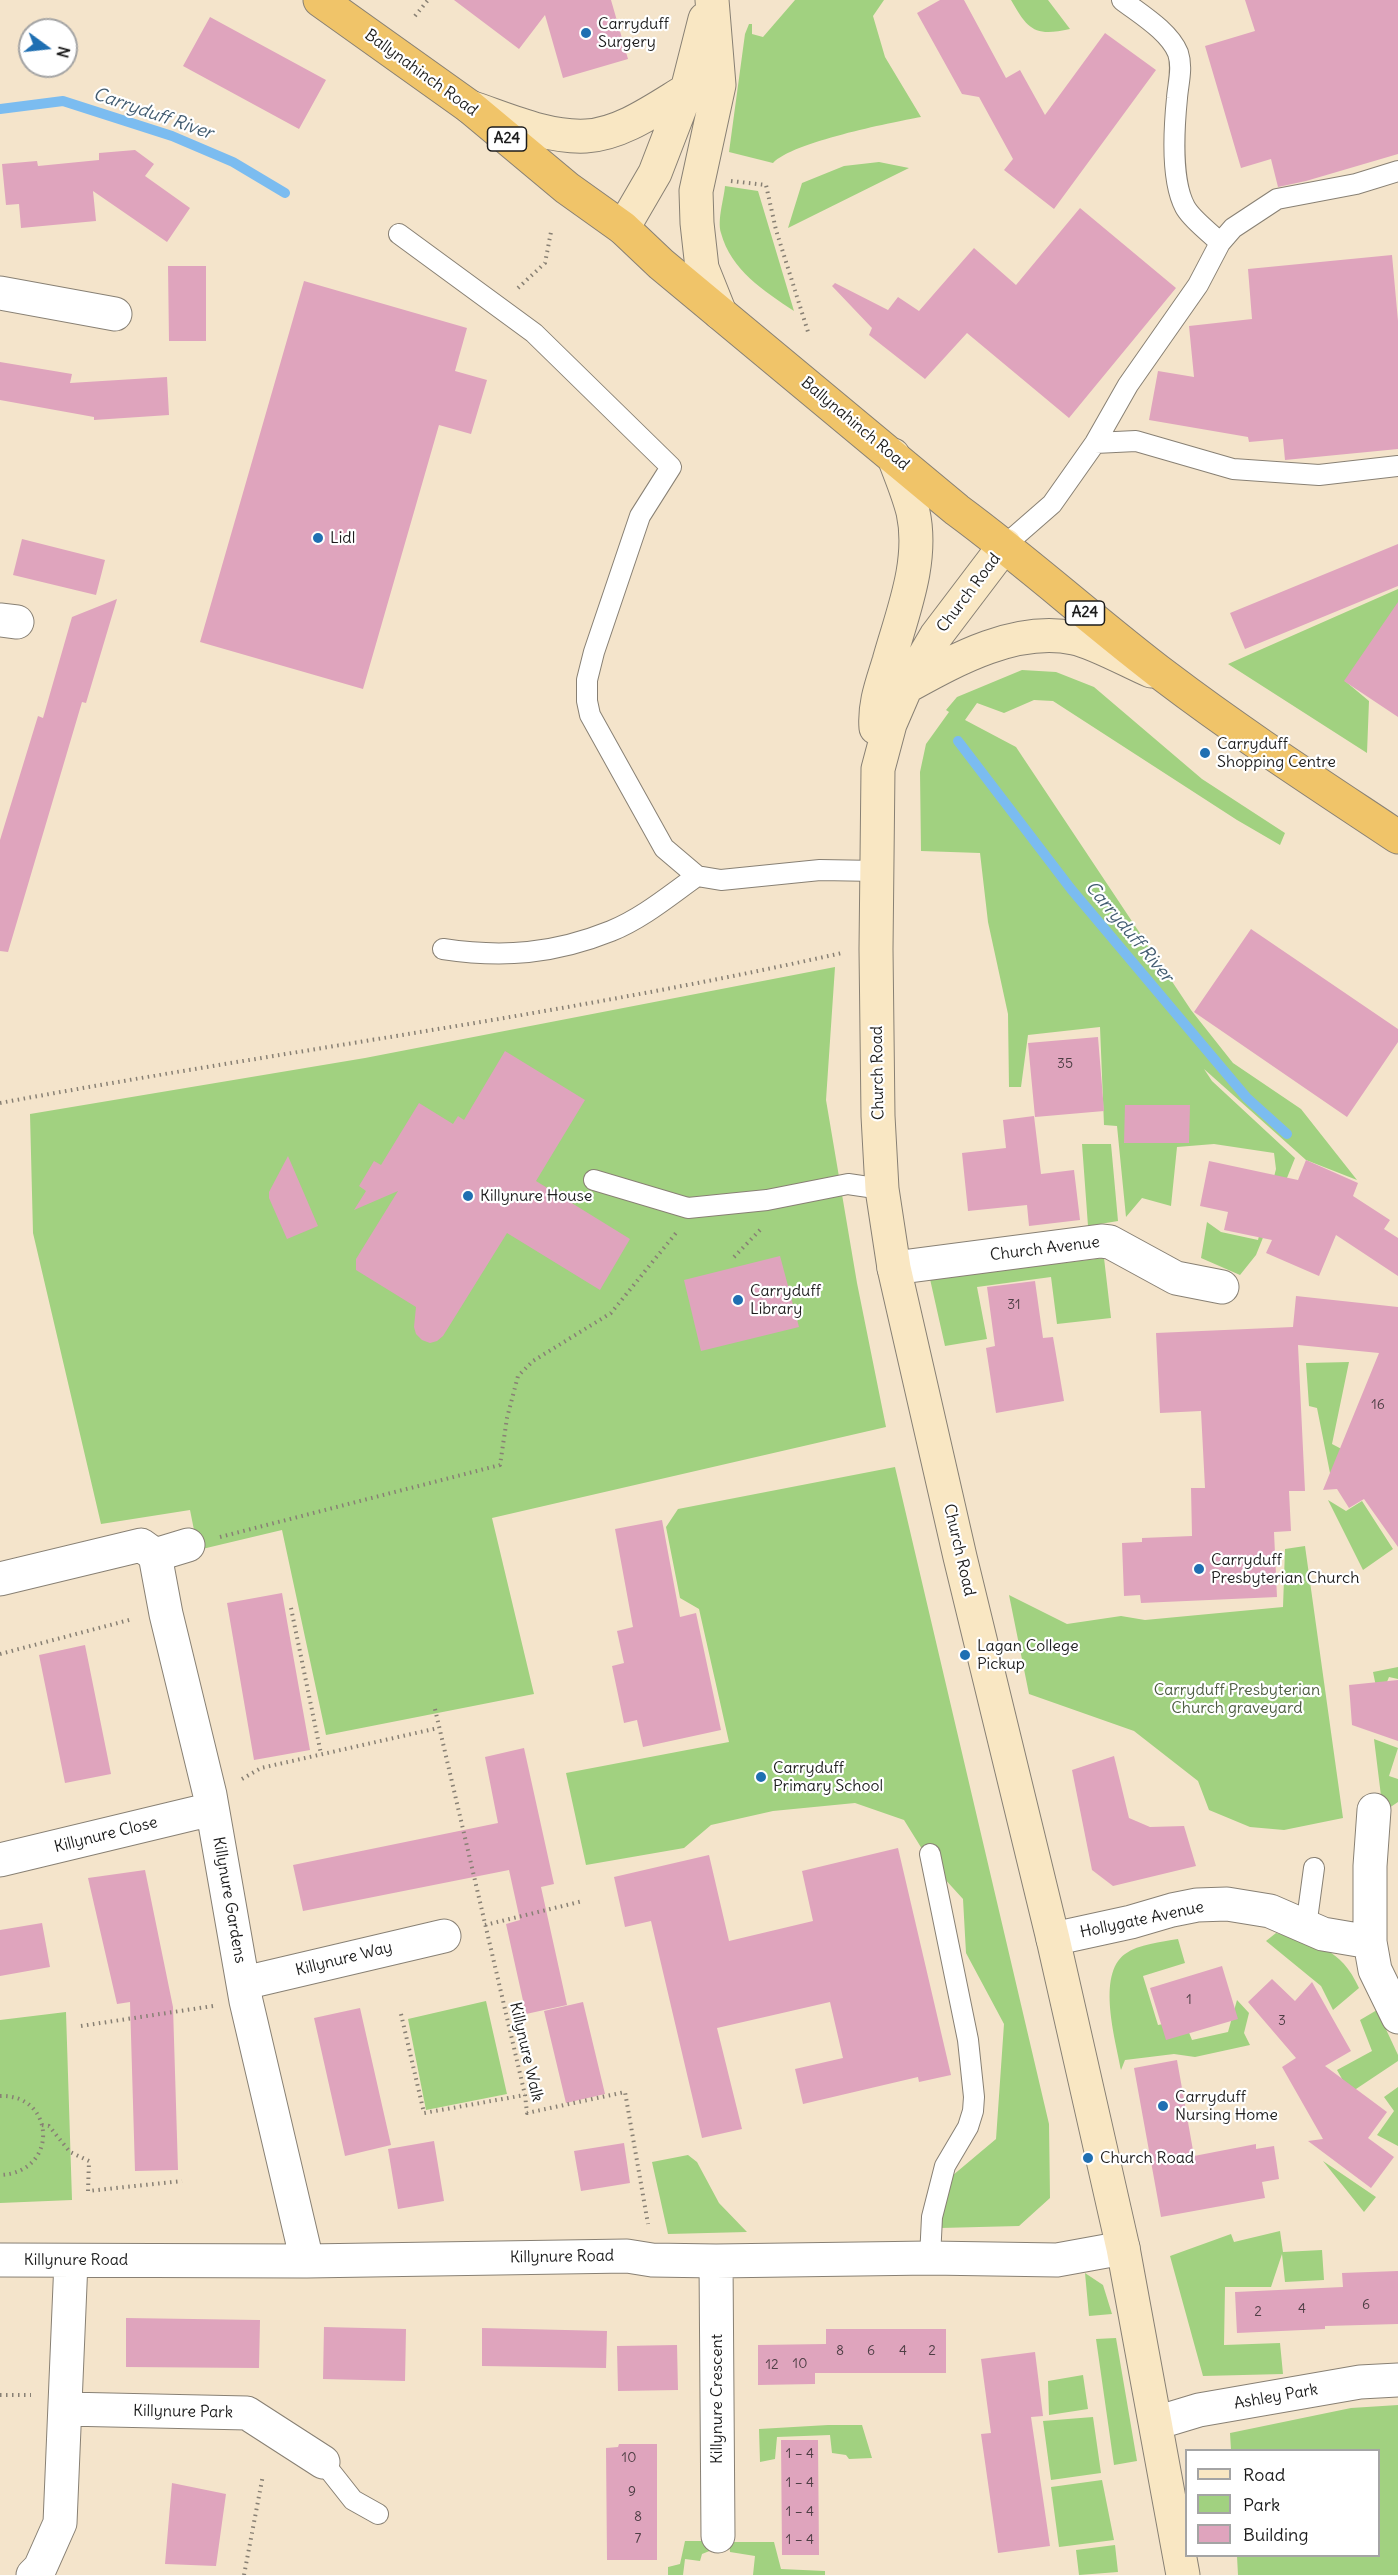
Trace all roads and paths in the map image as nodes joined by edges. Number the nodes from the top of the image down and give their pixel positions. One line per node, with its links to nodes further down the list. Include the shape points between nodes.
1 (320, 0): 7 (highway, Ballynahinch Road / A24)
2 (428, 0): 5 (path)
3 (711, 0): 6 (main road); 16 (main road, via 719,85 696,191 702,268)
4 (1122, 0): 13 (lane, via 1171,41 1178,53 1181,65 1176,139 1180,195 1186,210)
5 (415, 16)
6 (687, 90): 7 (main road, via 642,116 587,136 555,134); 10 (main road, via 655,173)
7 (470, 107): 10 (highway, Ballynahinch Road / A24, via 567,188)
8 (1398, 171): 13 (lane, via 1356,184 1277,199 1233,228)
9 (730, 181): 18 (path, via 766,185)
10 (623, 228): 16 (highway, Ballynahinch Road / A24)
11 (551, 232): 15 (path, via 545,263)
12 (399, 234): 15 (lane)
13 (1220, 243): 19 (lane, via 1198,285 1128,385)
14 (0, 293): 17 (street)
15 (497, 306): 28 (lane, via 534,333 671,467 640,516 594,652 587,701 590,716 664,848)
16 (720, 313): 20 (highway, Ballynahinch Road / A24)
17 (115, 314)
18 (809, 335)
19 (1095, 443): 21 (lane, via 1136,441 1233,469 1318,475); 22 (lane, via 1052,504)
20 (893, 455): 22 (highway, Ballynahinch Road / A24); 25 (main road, via 913,513 916,542 909,589 874,710)
21 (1398, 466)
22 (1005, 545): 23 (highway, Ballynahinch Road / A24); 24 (main road, Church Road, via 936,636)
23 (1167, 678): 24 (main road, via 1075,638 1034,637 963,657); 26 (highway, Ballynahinch Road / A24)
24 (906, 687): 25 (main road, Church Road, via 890,724)
25 (878, 769): 27 (main road, Church Road)
26 (1398, 837)
27 (878, 871): 28 (lane, via 820,870 721,880); 33 (main road, Church Road, via 877,1068)
28 (697, 876): 29 (lane, via 643,914 612,930 540,952 483,955)
29 (443, 949)
30 (846, 952): 31 (path, via 566,1006)
31 (0, 1103)
32 (594, 1180): 33 (lane, via 688,1208 767,1200 848,1184)
33 (882, 1189): 37 (main road, Church Road)
34 (760, 1229): 36 (path)
35 (679, 1231): 39 (path, via 611,1313 533,1361 518,1376 500,1465)
36 (734, 1257)
37 (894, 1268): 38 (street, Church Avenue, via 1101,1241 1110,1242 1176,1278); 57 (main road, Church Road)
38 (1222, 1287)
39 (188, 1545): 40 (street)
40 (148, 1550): 41 (street); 43 (street, Killynure Gardens)
41 (0, 1579)
42 (291, 1608): 47 (path)
43 (166, 1614): 44 (path, via 147,1615); 48 (street, Killynure Gardens)
44 (0, 1654)
45 (435, 1709): 46 (path, Killynure Walk)
46 (438, 1728): 47 (path); 54 (path, Killynure Walk)
47 (321, 1754): 48 (path, via 261,1768)
48 (211, 1802): 51 (street, Killynure Close); 59 (street, Killynure Gardens)
49 (1374, 1810): 58 (street)
50 (930, 1854): 70 (lane, via 968,2040 974,2097 968,2127 945,2166 932,2217)
51 (0, 1860)
52 (1314, 1868): 55 (lane)
53 (584, 1901): 54 (path)
54 (485, 1925): 63 (path, Killynure Walk)
55 (1306, 1927): 57 (street, Hollygate Avenue, via 1270,1911 1227,1904 1172,1910); 58 (street, Hollygate Avenue)
56 (444, 1936): 59 (street, Killynure Way)
57 (1053, 1939): 69 (main road, Church Road)
58 (1370, 1942): 61 (street, via 1375,1970)
59 (245, 1992): 62 (path); 73 (street, Killynure Gardens)
60 (401, 2014): 63 (path, via 424,2113)
61 (1398, 2017)
62 (81, 2026)
63 (525, 2095): 68 (path, Killynure Walk, via 527,2113 625,2092)
64 (0, 2096): 65 (path, via 23,2100 34,2108)
65 (42, 2126): 66 (path, via 42,2148 35,2160 25,2169); 67 (path, via 49,2126 70,2152 89,2161 88,2191)
66 (0, 2175)
67 (182, 2181)
68 (648, 2231)
69 (1123, 2248): 70 (street, Killynure Road, via 1057,2260); 78 (main road, Church Road)
70 (930, 2258): 74 (street, Killynure Road)
71 (0, 2260): 72 (street, Killynure Road)
72 (71, 2261): 73 (street, Killynure Road); 77 (street)
73 (307, 2261): 74 (street, Killynure Road, via 627,2256)
74 (716, 2261): 82 (street, Killynure Crescent)
75 (1398, 2380): 78 (street, Ashley Park, via 1360,2382 1199,2410)
76 (0, 2395): 77 (path)
77 (53, 2402): 79 (street, Killynure Park, via 247,2413); 83 (street, via 60,2523)
78 (1156, 2423): 85 (main road, Church Road)
79 (323, 2462): 81 (lane, via 353,2500)
80 (263, 2475): 84 (path)
81 (378, 2514)
82 (718, 2536)
83 (33, 2575)
84 (244, 2575)
85 (1183, 2575)

